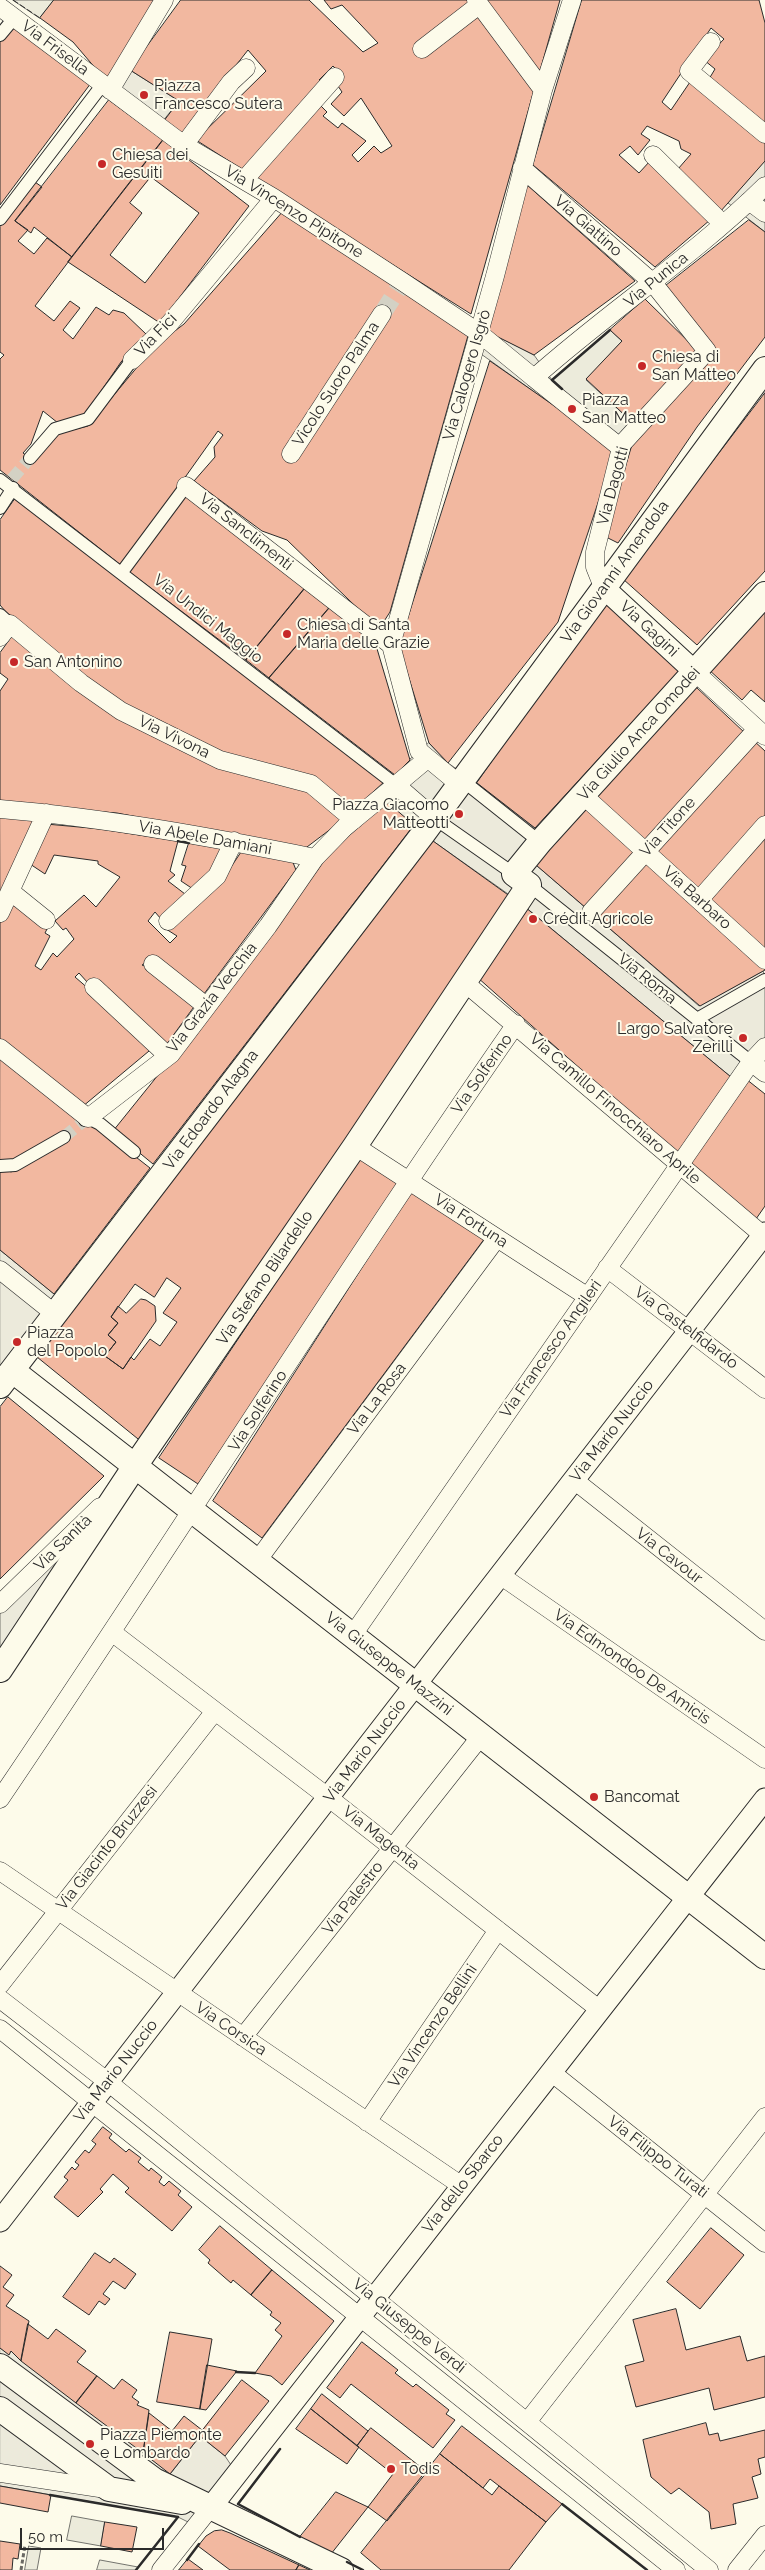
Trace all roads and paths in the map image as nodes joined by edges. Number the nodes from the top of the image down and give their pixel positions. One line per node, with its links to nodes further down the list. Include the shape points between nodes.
1 (164, 0): 10 (street)
2 (572, 0): 11 (street, Via Calogero Isgrò)
3 (478, 2): 7 (street); 11 (street)
4 (7, 12): 5 (street); 10 (street, Via Frisella)
5 (0, 35)
6 (711, 42): 12 (street, via 689,71)
7 (422, 49)
8 (246, 68): 13 (street, via 231,82)
9 (335, 77): 16 (street)
10 (107, 87): 13 (street, Via Vincenzo Pipitone); 21 (street)
11 (543, 90): 15 (street, Via Calogero Isgrò)
12 (765, 134)
13 (184, 146): 16 (street, Via Vincenzo Pipitone)
14 (653, 155): 22 (street)
15 (522, 168): 23 (street, Via Giattino); 25 (street, Via Calogero Isgrò)
16 (244, 180): 18 (street, Via Vincenzo Pipitone)
17 (765, 186): 19 (street, Via Punica)
18 (274, 198): 25 (street, Via Vincenzo Pipitone); 26 (street, Via Fici, via 170,323)
19 (749, 201): 20 (street); 22 (street, Via Punica)
20 (765, 213)
21 (0, 219)
22 (723, 224): 23 (street, Via Punica)
23 (653, 283): 28 (street, Via Punica); 29 (street, Via Dagotti, via 707,352 633,429)
24 (382, 314): 30 (street, Vicolo Suoro Palma)
25 (479, 333): 28 (street, Via Vincenzo Pipitone); 39 (street, Via Calogero Isgrò)
26 (132, 360): 31 (street, Via Fici, via 88,419 56,429)
27 (765, 369): 36 (main road, Via Giovanni Amendola)
28 (539, 373): 29 (street, Via Vincenzo Pipitone)
29 (621, 448): 36 (street, Via Dagotti, via 595,552 595,567)
30 (291, 454)
31 (30, 458)
32 (8, 483): 34 (street); 35 (street, Via Undici Maggio)
33 (186, 486): 35 (street, Via Sanclimenti); 39 (street, Via Sanclimenti)
34 (0, 508)
35 (122, 572): 44 (street, Via Undici Maggio)
36 (603, 587): 40 (street, Via Gagini); 43 (main road, Via Giovanni Amendola)
37 (765, 594): 40 (main road, Via Giulio Anca Omodei)
38 (3, 625): 48 (street, Via Vivona, via 121,711 220,760 311,784)
39 (391, 645): 42 (street)
40 (695, 672): 41 (street); 45 (main road, Via Giulio Anca Omodei)
41 (761, 732): 53 (street, Via Titone)
42 (423, 755): 43 (street); 44 (street)
43 (462, 779): 50 (main road, Via Giovanni Amendola); 52 (street)
44 (391, 789): 48 (street); 50 (street)
45 (584, 796): 52 (main road, Via Giulio Anca Omodei); 53 (street, Via Barbaro)
46 (0, 809): 47 (street, Via Abele Damiani)
47 (46, 813): 51 (street, Via Abele Damiani); 56 (street)
48 (354, 820): 54 (street)
49 (765, 825): 57 (street)
50 (428, 826): 55 (street); 86 (main road, Via Edoardo Alagna)
51 (234, 841): 54 (street, Via Abele Damiani); 61 (street, via 217,876)
52 (540, 842): 55 (main road, Via Giulio Anca Omodei)
53 (646, 852): 57 (street, Via Barbaro); 59 (street, Via Titone)
54 (315, 858): 67 (street, Via Grazia Vecchia)
55 (522, 879): 59 (street, Via Roma); 65 (main road, Via Stefano Bilardello)
56 (10, 891): 58 (street); 60 (street)
57 (698, 900): 62 (street, Via Barbaro)
58 (0, 913)
59 (585, 919): 68 (street, Via Roma)
60 (46, 920)
61 (168, 920)
62 (765, 960)
63 (153, 964): 67 (street)
64 (765, 980): 68 (street)
65 (464, 982): 69 (street, Via Camillo Finocchiaro Aprile); 76 (main road, Via Stefano Bilardello)
66 (94, 987): 72 (street)
67 (206, 1006): 72 (street, Via Grazia Vecchia)
68 (697, 1019): 73 (street, Via Roma)
69 (516, 1024): 78 (street, Via Camillo Finocchiaro Aprile); 80 (street, Via Solferino)
70 (765, 1047): 73 (street, Via Francesco Angileri)
71 (0, 1048): 74 (street)
72 (168, 1056): 74 (street, Via Grazia Vecchia)
73 (758, 1067): 78 (street, Via Francesco Angileri)
74 (86, 1119): 77 (street, via 100,1124)
75 (64, 1137): 79 (street, via 15,1165)
76 (356, 1146): 80 (street, Via Fortuna); 90 (main road, Via Stefano Bilardello)
77 (134, 1152)
78 (680, 1165): 81 (street, Via Camillo Finocchiaro Aprile); 83 (street, Via Francesco Angileri)
79 (0, 1166)
80 (408, 1180): 82 (street, Via Fortuna); 92 (street, Via Solferino)
81 (764, 1235): 87 (street, Via Mario Nuccio)
82 (497, 1238): 85 (street, Via Fortuna); 93 (street, Via La Rosa)
83 (607, 1268): 85 (street, Via Francesco Angileri); 87 (street, Via Castelfidardo)
84 (0, 1270): 86 (street)
85 (588, 1297): 98 (street, Via Francesco Angileri)
86 (55, 1314): 88 (main road, Via Edoardo Alagna)
87 (689, 1331): 89 (street, Via Castelfidardo); 91 (street, Via Mario Nuccio)
88 (4, 1373): 90 (main road, Via Giuseppe Mazzini)
89 (765, 1389)
90 (130, 1474): 92 (main road, Via Giuseppe Mazzini); 95 (street, Via Sanità); 99 (main road, Via Stefano Bilardello)
91 (574, 1480): 94 (street, Via Mario Nuccio); 96 (street, Via Cavour)
92 (193, 1512): 93 (main road, Via Giuseppe Mazzini); 97 (street, Via Solferino)
93 (256, 1561): 98 (main road, Via Giuseppe Mazzini)
94 (500, 1575): 100 (street, Via Mario Nuccio); 103 (street, Via Edmondoo De Amicis)
95 (0, 1604)
96 (765, 1631)
97 (113, 1633): 101 (street, Via Magenta); 106 (street, Via Solferino)
98 (352, 1636): 100 (main road, Via Giuseppe Mazzini)
99 (0, 1670)
100 (415, 1684): 102 (main road, Via Giuseppe Mazzini); 104 (street, Via Mario Nuccio)
101 (215, 1711): 104 (street, Via Magenta); 110 (street, Via Giacinto Bruzzesi)
102 (481, 1736): 107 (street, Via Palestro); 109 (main road, Via Giuseppe Mazzini)
103 (765, 1759)
104 (330, 1798): 107 (street, Via Magenta); 114 (street, Via Mario Nuccio)
105 (765, 1798): 109 (street, Via dello Sbarco)
106 (0, 1799)
107 (393, 1848): 111 (street, Via Magenta); 118 (street, Via Palestro)
108 (0, 1871): 110 (street, Via Corsica)
109 (688, 1897): 112 (main road, Via Giuseppe Mazzini); 116 (street, Via dello Sbarco)
110 (57, 1910): 113 (street, Via Giacinto Bruzzesi); 114 (street, Via Corsica)
111 (498, 1930): 116 (street, Via Magenta); 123 (street, Via Vincenzo Bellini)
112 (765, 1957)
113 (0, 1986)
114 (178, 1992): 118 (street, Via Corsica); 120 (street, Via Mario Nuccio)
115 (0, 1999): 120 (street, Via Giuseppe Verdi)
116 (600, 2010): 119 (street, Via dello Sbarco)
117 (0, 2029): 121 (street, Via Giuseppe Verdi)
118 (243, 2037): 123 (street, Via Corsica)
119 (551, 2072): 124 (street, Via dello Sbarco); 125 (street, Via Filippo Turati)
120 (108, 2082): 121 (street, Via Mario Nuccio); 128 (street, Via Giuseppe Verdi)
121 (93, 2102): 126 (street, Via Mario Nuccio); 129 (street, Via Giuseppe Verdi)
122 (765, 2117): 125 (street)
123 (367, 2122): 124 (street, Via Corsica)
124 (462, 2186): 128 (street, Via dello Sbarco)
125 (704, 2194): 127 (street, Via Filippo Turati); 132 (street)
126 (0, 2221)
127 (765, 2243)
128 (374, 2298): 129 (street, Via dello Sbarco); 132 (street, Via Giuseppe Verdi)
129 (360, 2316): 135 (street, Via dello Sbarco); 141 (street, Via Giuseppe Verdi)
130 (0, 2366): 135 (main road, via 154,2480)
131 (0, 2410): 134 (main road)
132 (527, 2422): 142 (street, Via Giuseppe Verdi)
133 (0, 2473): 134 (street)
134 (109, 2489): 135 (main road)
135 (211, 2507): 139 (street, Via dello Sbarco); 140 (main road)
136 (765, 2535): 143 (street)
137 (25, 2545): 138 (path)
138 (20, 2570)
139 (161, 2570)
140 (341, 2570)
141 (676, 2570)
142 (709, 2570)
143 (737, 2570)

